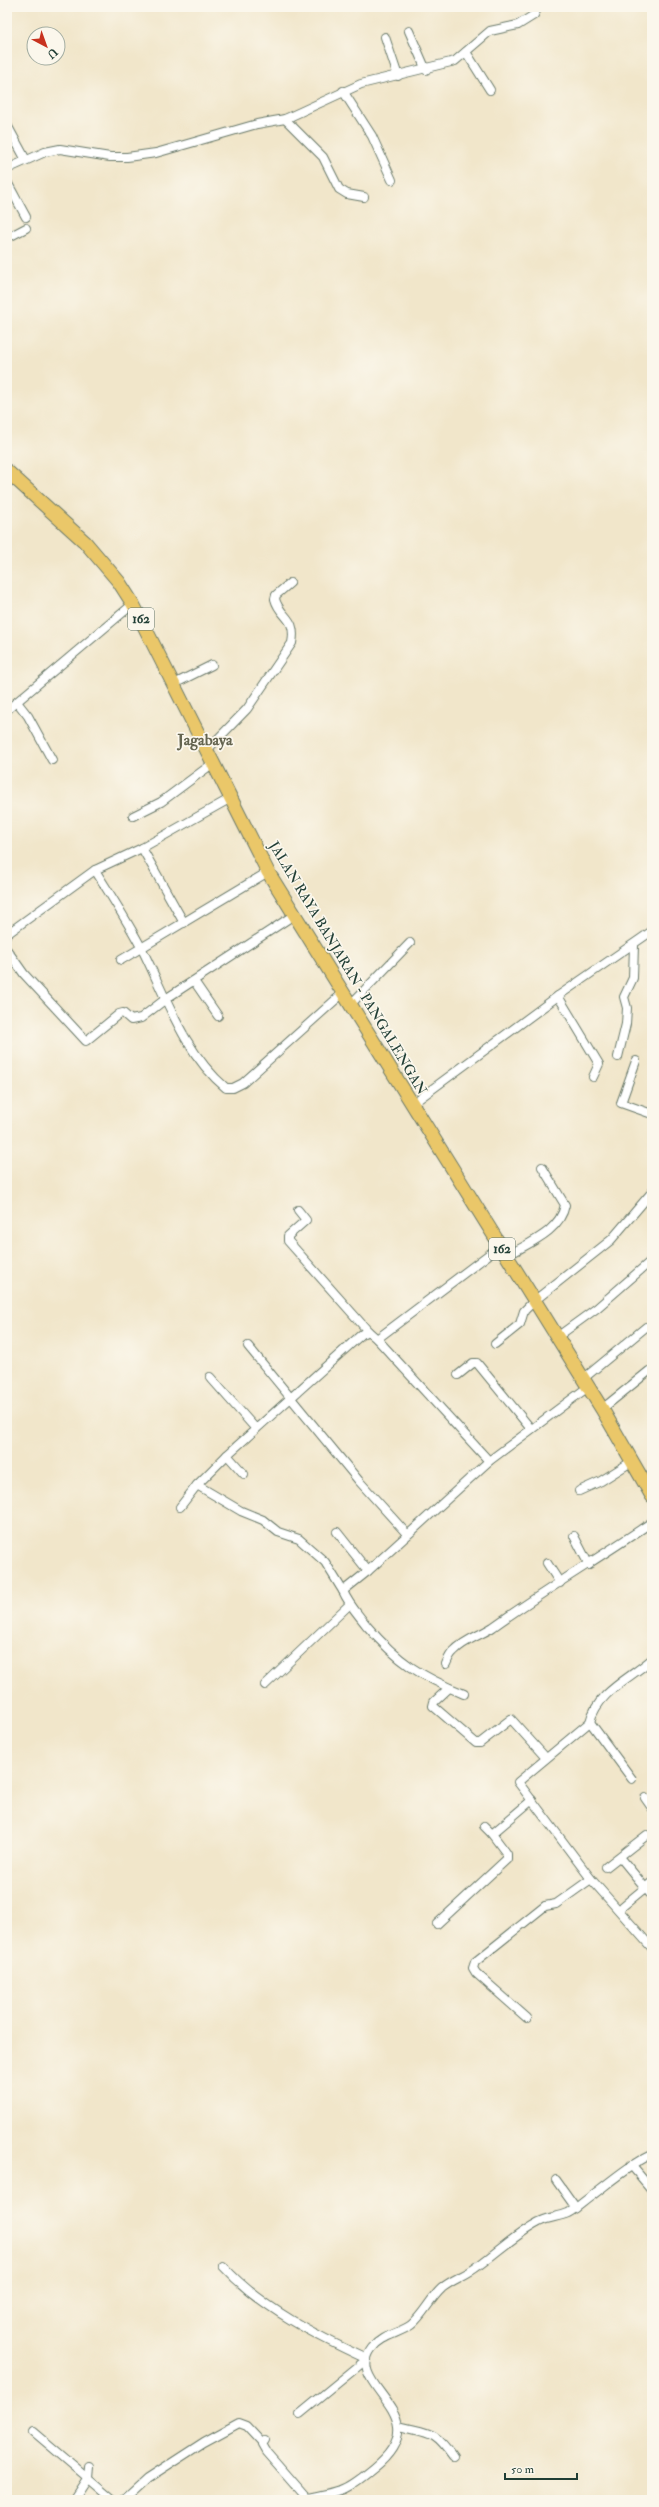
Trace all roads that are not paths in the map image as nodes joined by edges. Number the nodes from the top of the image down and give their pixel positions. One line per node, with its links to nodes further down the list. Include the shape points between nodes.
1 (538, 7): 4 (street, via 527,20 518,25 490,31)
2 (410, 31): 5 (street)
3 (385, 37): 6 (street)
4 (466, 52): 5 (street, via 454,61); 7 (street)
5 (426, 70): 6 (street)
6 (398, 76): 8 (street)
7 (490, 90)
8 (343, 91): 9 (street); 13 (street, via 372,136)
9 (285, 119): 11 (street, via 257,124 156,153 110,157 60,149); 15 (street, via 323,157 339,189 347,194)
10 (7, 125): 11 (street)
11 (26, 160): 12 (street)
12 (7, 169)
13 (392, 180)
14 (7, 182): 16 (street)
15 (364, 197)
16 (26, 217)
17 (26, 228): 18 (street)
18 (7, 238)
19 (7, 471): 21 (main road, JALAN RAYA BANJARAN - PANGALENGAN / 162, via 101,558)
20 (290, 583): 26 (street, via 276,595 275,599 290,619 292,643 247,709)
21 (133, 604): 23 (main road, JALAN RAYA BANJARAN - PANGALENGAN / 162); 24 (street)
22 (212, 664): 23 (street)
23 (174, 684): 26 (main road, JALAN RAYA BANJARAN - PANGALENGAN / 162)
24 (17, 702): 25 (street); 27 (street, via 28,716)
25 (7, 710)
26 (206, 751): 28 (main road, JALAN RAYA BANJARAN - PANGALENGAN / 162)
27 (52, 760)
28 (212, 764): 29 (main road, JALAN RAYA BANJARAN - PANGALENGAN / 162); 30 (street, via 161,802)
29 (231, 798): 31 (street); 33 (main road, JALAN RAYA BANJARAN - PANGALENGAN)
30 (133, 816)
31 (142, 848): 32 (street); 35 (street)
32 (96, 870): 36 (street); 40 (street)
33 (268, 872): 34 (main road, JALAN RAYA BANJARAN - PANGALENGAN); 35 (street)
34 (294, 915): 43 (street); 46 (main road, JALAN RAYA BANJARAN - PANGALENGAN)
35 (184, 923): 40 (street)
36 (8, 931)
37 (652, 931): 39 (street)
38 (410, 943): 46 (street)
39 (634, 945): 44 (street); 48 (street, via 633,978 624,997 627,1008 626,1024)
40 (142, 949): 42 (street); 45 (street)
41 (7, 950): 45 (street, via 24,974 86,1041 119,1014 124,1013 136,1020)
42 (121, 960)
43 (194, 981): 45 (street); 47 (street)
44 (558, 996): 50 (street, via 599,1064); 51 (street)
45 (167, 998): 46 (street, via 191,1049 208,1073 226,1088 234,1088 243,1083)
46 (346, 999): 51 (main road, JALAN RAYA BANJARAN - PANGALENGAN / 162)
47 (218, 1016)
48 (618, 1057)
49 (636, 1061): 52 (street, via 621,1103)
50 (593, 1077)
51 (412, 1104): 56 (main road, JALAN RAYA BANJARAN - PANGALENGAN / 162)
52 (652, 1114)
53 (542, 1167): 56 (street, via 565,1205 564,1214 551,1229)
54 (652, 1192): 58 (street, via 611,1240)
55 (298, 1210): 60 (street, via 306,1220 288,1236 288,1241)
56 (504, 1251): 58 (main road, JALAN RAYA BANJARAN - PANGALENGAN / 162); 62 (street)
57 (652, 1260): 61 (street, via 598,1308)
58 (534, 1301): 61 (main road, JALAN RAYA BANJARAN - PANGALENGAN / 162); 63 (street, via 524,1311 520,1324)
59 (646, 1327): 68 (street)
60 (368, 1331): 62 (street); 69 (street)
61 (557, 1337): 68 (main road, JALAN RAYA BANJARAN - PANGALENGAN / 162)
62 (377, 1339): 74 (street)
63 (495, 1344)
64 (248, 1346): 69 (street)
65 (649, 1371): 70 (street)
66 (458, 1375): 72 (street, via 477,1362)
67 (210, 1377): 71 (street)
68 (585, 1383): 70 (main road, JALAN RAYA BANJARAN - PANGALENGAN / 162); 72 (street)
69 (290, 1398): 71 (street); 83 (street)
70 (602, 1409): 75 (main road, JALAN RAYA BANJARAN - PANGALENGAN / 162)
71 (256, 1429): 73 (street)
72 (530, 1429): 74 (street)
73 (227, 1455): 76 (street); 77 (street)
74 (489, 1460): 83 (street)
75 (631, 1462): 78 (street); 79 (main road, JALAN RAYA BANJARAN - PANGALENGAN / 162)
76 (244, 1474)
77 (197, 1485): 80 (street); 89 (street, via 241,1511 263,1520 278,1532 298,1539 325,1562)
78 (579, 1491)
79 (652, 1496)
80 (180, 1507)
81 (652, 1522): 86 (street)
82 (337, 1532): 87 (street)
83 (407, 1534): 87 (street)
84 (574, 1536): 86 (street)
85 (547, 1564): 88 (street)
86 (589, 1565): 88 (street)
87 (368, 1571): 89 (street)
88 (560, 1583): 92 (street, via 549,1587 478,1637 458,1647)
89 (343, 1591): 90 (street)
90 (349, 1605): 93 (street); 94 (street, via 388,1651 430,1680)
91 (652, 1659): 96 (street, via 603,1698)
92 (446, 1664)
93 (265, 1685)
94 (449, 1688): 95 (street); 97 (street, via 433,1706 476,1743 480,1743 511,1719)
95 (464, 1694)
96 (590, 1722): 97 (street); 98 (street)
97 (546, 1758): 100 (street, via 518,1782)
98 (632, 1779)
99 (646, 1798): 101 (street)
100 (532, 1800): 103 (street); 107 (street)
101 (652, 1808)
102 (484, 1826): 103 (street)
103 (492, 1834): 111 (street, via 507,1859)
104 (647, 1835): 105 (street)
105 (620, 1856): 106 (street); 108 (street)
106 (606, 1868)
107 (591, 1879): 112 (street); 113 (street, via 556,1904 545,1906 475,1962 473,1968 476,1973)
108 (649, 1885): 109 (street); 110 (street)
109 (652, 1896)
110 (622, 1906)
111 (436, 1924)
112 (651, 1946)
113 (527, 2018)
114 (652, 2154): 115 (street)
115 (631, 2165): 117 (street); 118 (street)
116 (556, 2180): 118 (street)
117 (652, 2190)
118 (576, 2208): 120 (street, via 540,2221 442,2289 417,2319 372,2348)
119 (223, 2266): 120 (street, via 240,2285 260,2300)
120 (367, 2359): 121 (street); 122 (street, via 370,2378 394,2413)
121 (300, 2414)
122 (399, 2426): 124 (street, via 436,2436); 127 (street, via 399,2435 391,2452 350,2488)
123 (34, 2432): 126 (street)
124 (453, 2457)
125 (89, 2466): 126 (street)
126 (88, 2477): 128 (street); 129 (street)
127 (306, 2499): 130 (street, via 266,2451 263,2441 247,2426 239,2423 204,2442 147,2480)
128 (73, 2500)
129 (114, 2500)
130 (124, 2500)

